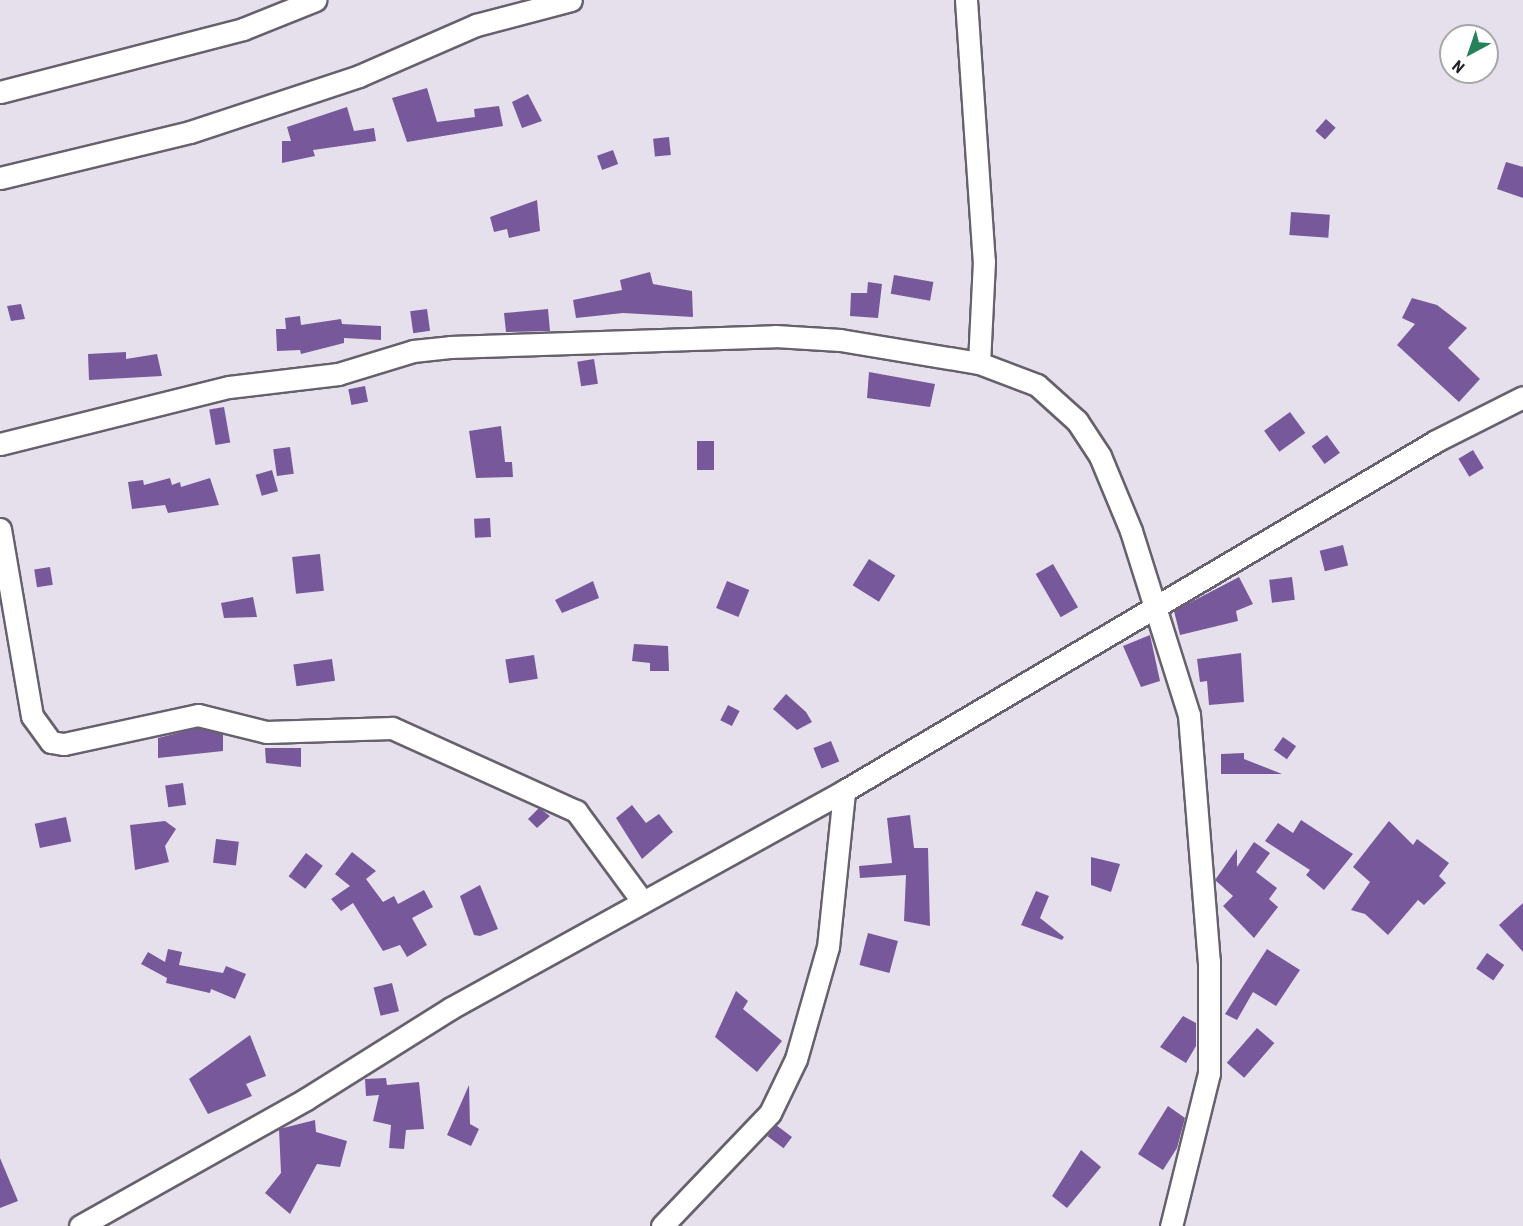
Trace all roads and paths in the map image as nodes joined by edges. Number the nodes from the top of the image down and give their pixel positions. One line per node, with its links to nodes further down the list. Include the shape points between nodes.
1 (315, 0): 4 (street, via 243,29)
2 (571, 0): 5 (street, via 476,25 358,76 190,132)
3 (966, 0): 6 (street, via 984,261)
4 (0, 92)
5 (0, 178)
6 (979, 363): 8 (street, via 840,340 775,336 450,347 413,351 338,374 229,387); 10 (street, via 1037,385 1077,421 1104,466)
7 (1523, 398): 10 (street, via 1436,441)
8 (0, 444)
9 (0, 529): 12 (street, via 32,716 51,742 64,744 198,715 266,732 392,728 576,811)
10 (1156, 608): 11 (street); 15 (street, via 1189,715 1209,961 1209,1073)
11 (844, 791): 12 (street); 14 (street, via 828,947 796,1059 770,1113)
12 (642, 901): 13 (street)
13 (80, 1226)
14 (662, 1226)
15 (1171, 1226)

